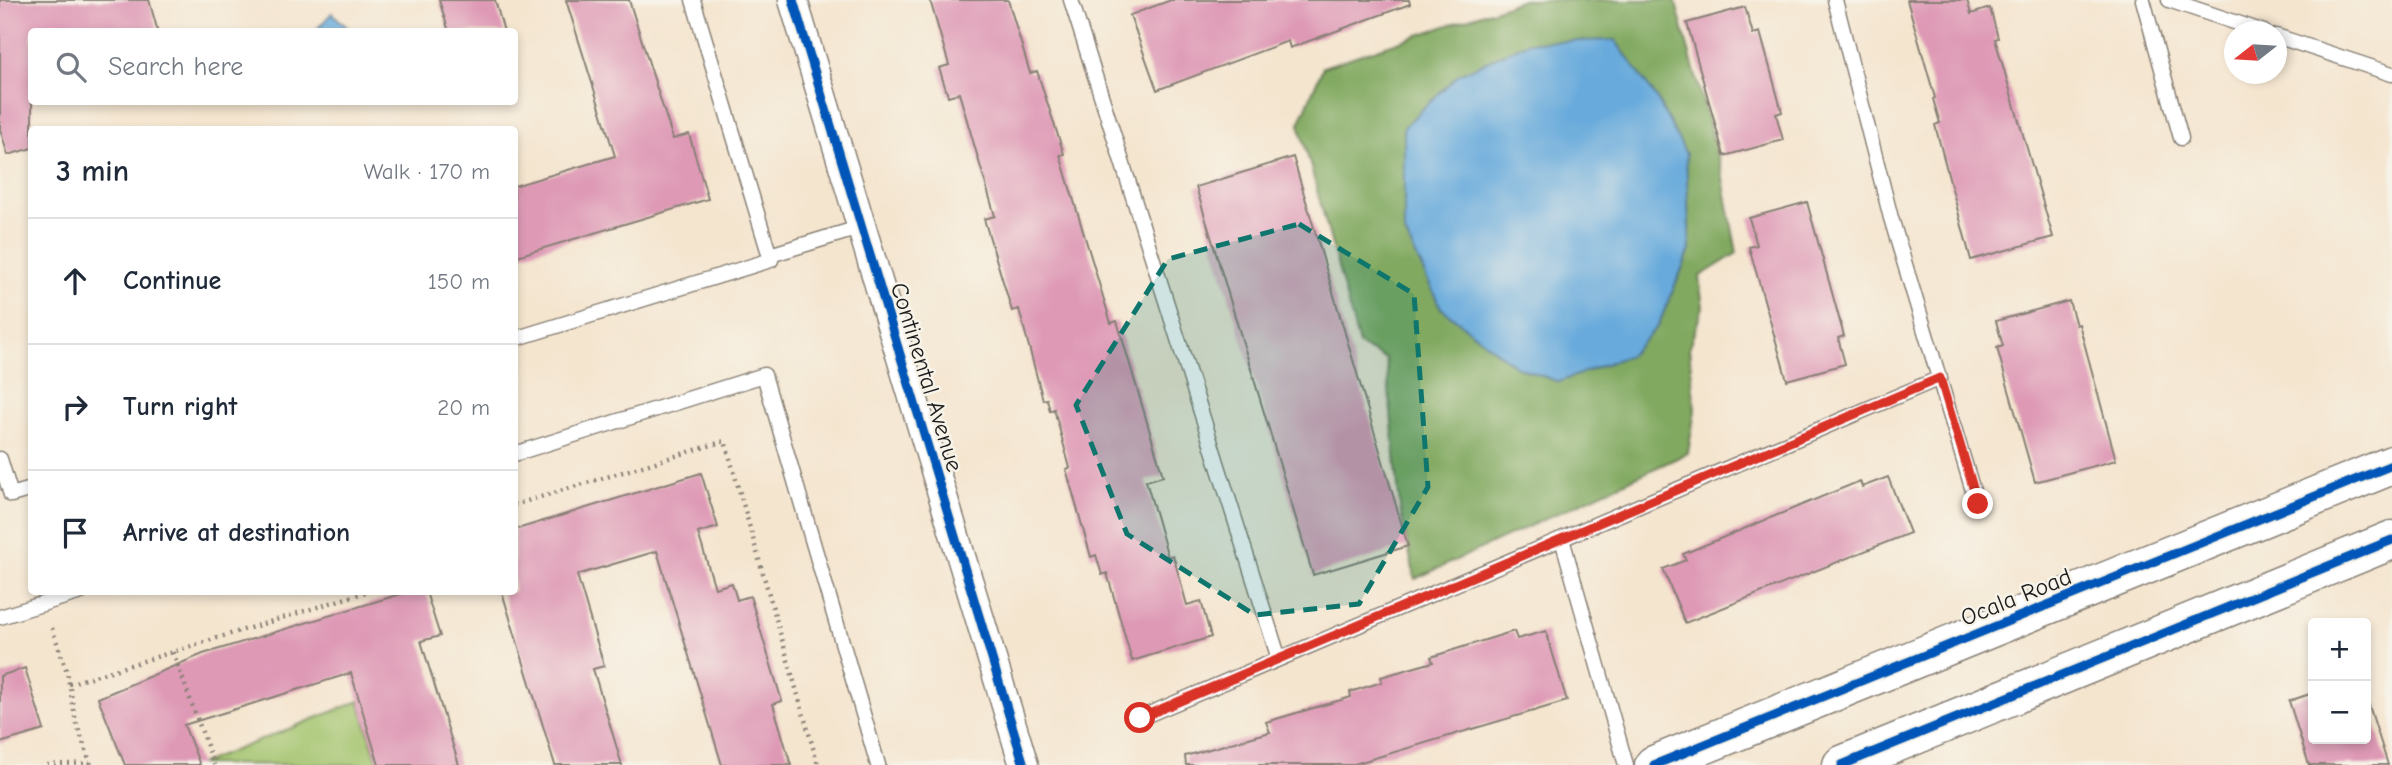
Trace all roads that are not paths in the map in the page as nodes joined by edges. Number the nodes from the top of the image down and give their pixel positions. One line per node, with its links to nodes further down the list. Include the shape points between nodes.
1 (693, 0): 12 (lane)
2 (793, 0): 11 (street, Continental Avenue)
3 (1071, 0): 24 (lane)
4 (1835, 0): 14 (lane, via 1891,218)
5 (2143, 0): 10 (lane)
6 (2169, 0): 7 (lane)
7 (2231, 21)
8 (2287, 39): 9 (lane)
9 (2392, 74)
10 (2181, 138)
11 (862, 228): 12 (lane); 27 (street, Continental Avenue)
12 (770, 256): 13 (lane, via 771,260)
13 (518, 338)
14 (1940, 378): 19 (lane); 20 (lane)
15 (518, 453): 26 (lane, via 764,375)
16 (0, 459): 18 (lane, via 11,495)
17 (2392, 465): 29 (main road, Ocala Road)
18 (28, 489)
19 (1978, 504)
20 (1562, 539): 24 (lane); 28 (lane)
21 (2392, 540): 30 (main road)
22 (72, 595): 23 (lane)
23 (0, 617)
24 (1279, 659): 25 (lane)
25 (1140, 718)
26 (878, 765)
27 (1024, 765)
28 (1626, 765)
29 (1654, 765)
30 (1842, 765)

